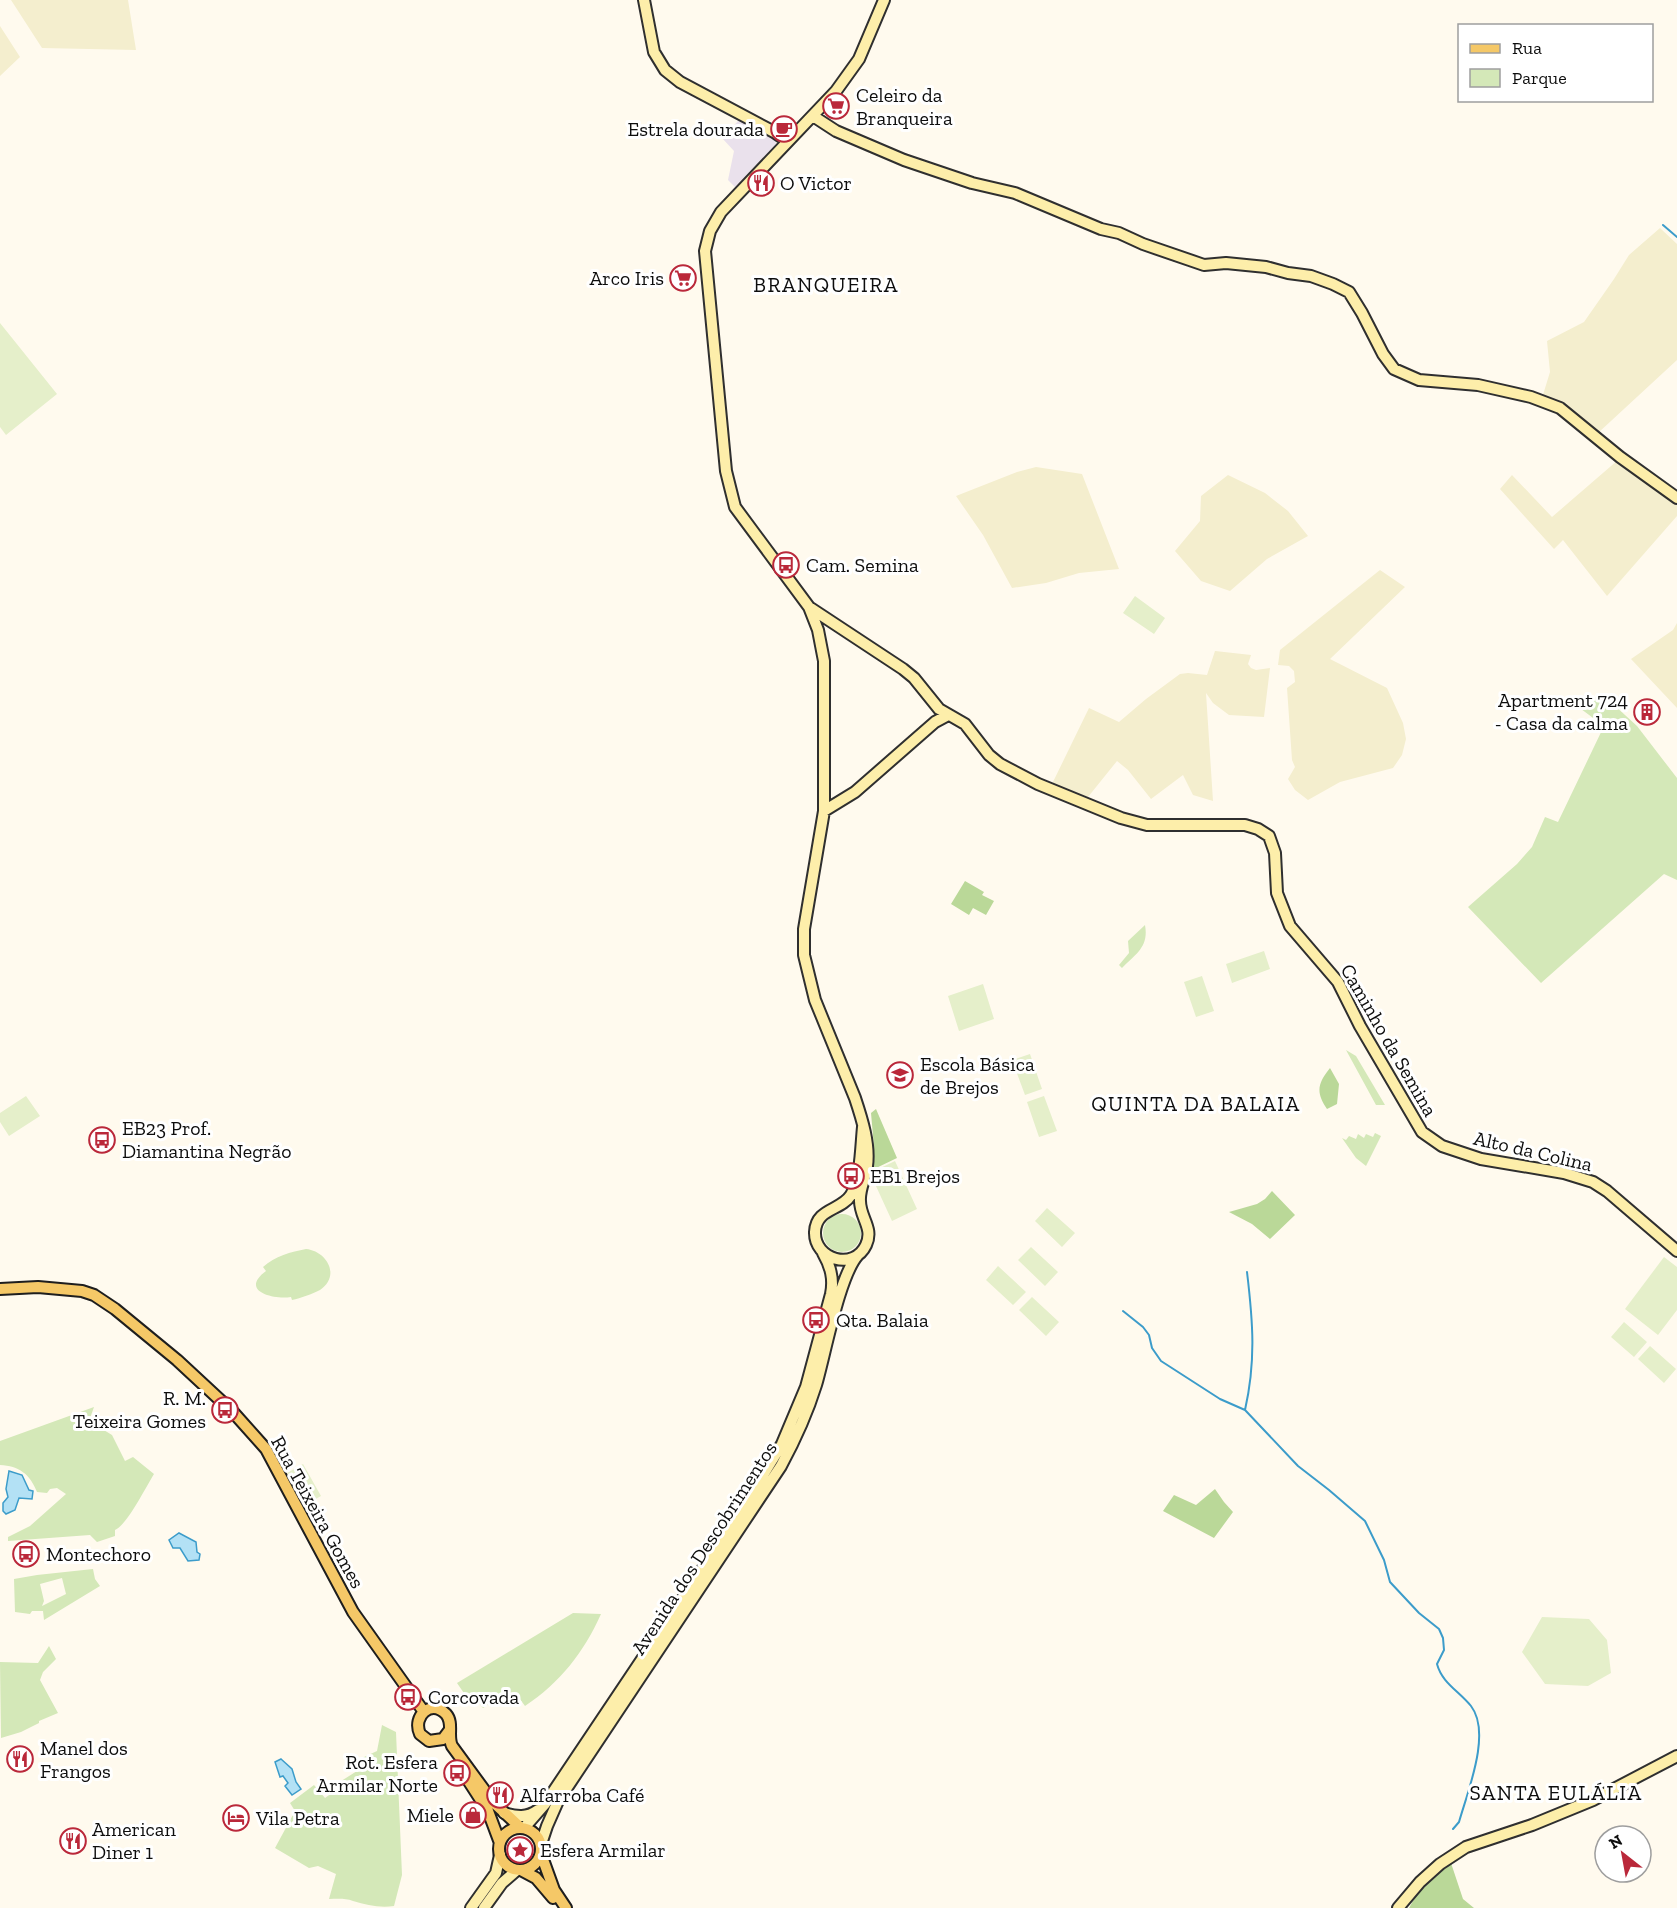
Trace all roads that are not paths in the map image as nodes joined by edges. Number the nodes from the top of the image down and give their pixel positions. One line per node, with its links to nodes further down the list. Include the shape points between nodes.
1 (644, 0): 4 (street, via 654,52 664,70)
2 (884, 0): 3 (street, via 859,58)
3 (813, 116): 4 (street); 5 (street, via 836,131 904,160 1015,194 1204,265 1266,267 1333,284 1349,292 1395,369 1419,380 1478,386 1531,397 1560,408)
4 (787, 141): 6 (street, via 720,212 707,241 705,263 731,498)
5 (1677, 498)
6 (809, 607): 7 (street, via 903,669); 8 (street, via 824,661)
7 (948, 715): 8 (street, via 855,792); 10 (street, Caminho da Semina, via 965,724 1000,764 1121,818 1147,825 1245,825 1269,836 1275,854 1277,892 1290,926 1338,982 1413,1119)
8 (824, 811): 9 (street, via 804,929 804,955 815,1000 855,1098)
9 (862, 1127): 11 (street, via 854,1190 846,1201); 12 (street, via 867,1166 860,1201)
10 (1432, 1140): 13 (street, Alto da Colina, via 1481,1159 1593,1182)
11 (833, 1208): 12 (street, via 847,1207); 14 (street, via 820,1217 815,1229 816,1242)
12 (865, 1219): 15 (street, via 869,1237)
13 (1677, 1251)
14 (823, 1253): 15 (street, via 838,1260); 21 (street, Avenida dos Descobrimentos, via 832,1272 831,1294 806,1387 782,1444)
15 (860, 1254): 25 (street, Avenida dos Descobrimentos, via 846,1273 815,1387 781,1466 558,1801)
16 (0, 1289): 17 (main road, Rua Teixeira Gomes, via 38,1287 94,1295 160,1345 233,1412 270,1456 352,1611)
17 (424, 1712): 18 (main road, via 442,1712 448,1718); 19 (main road, via 418,1721 418,1731 426,1740)
18 (449, 1731): 19 (main road); 22 (main road, via 452,1746)
19 (438, 1741): 24 (main road, via 484,1804)
20 (1677, 1756): 28 (street, via 1593,1800 1466,1848 1434,1869)
21 (544, 1804): 22 (street, via 528,1815); 23 (street, Avenida dos Descobrimentos)
22 (504, 1813): 23 (main road)
23 (523, 1828): 24 (main road, via 510,1830); 25 (main road, via 534,1833)
24 (500, 1843): 26 (main road)
25 (541, 1849): 27 (main road, via 533,1866); 32 (main road, via 554,1890)
26 (500, 1855): 27 (main road, via 506,1865); 29 (street, via 496,1873)
27 (519, 1870): 30 (street); 31 (main road, via 543,1884)
28 (1401, 1904)
29 (471, 1908)
30 (483, 1908)
31 (560, 1908)
32 (566, 1908)

